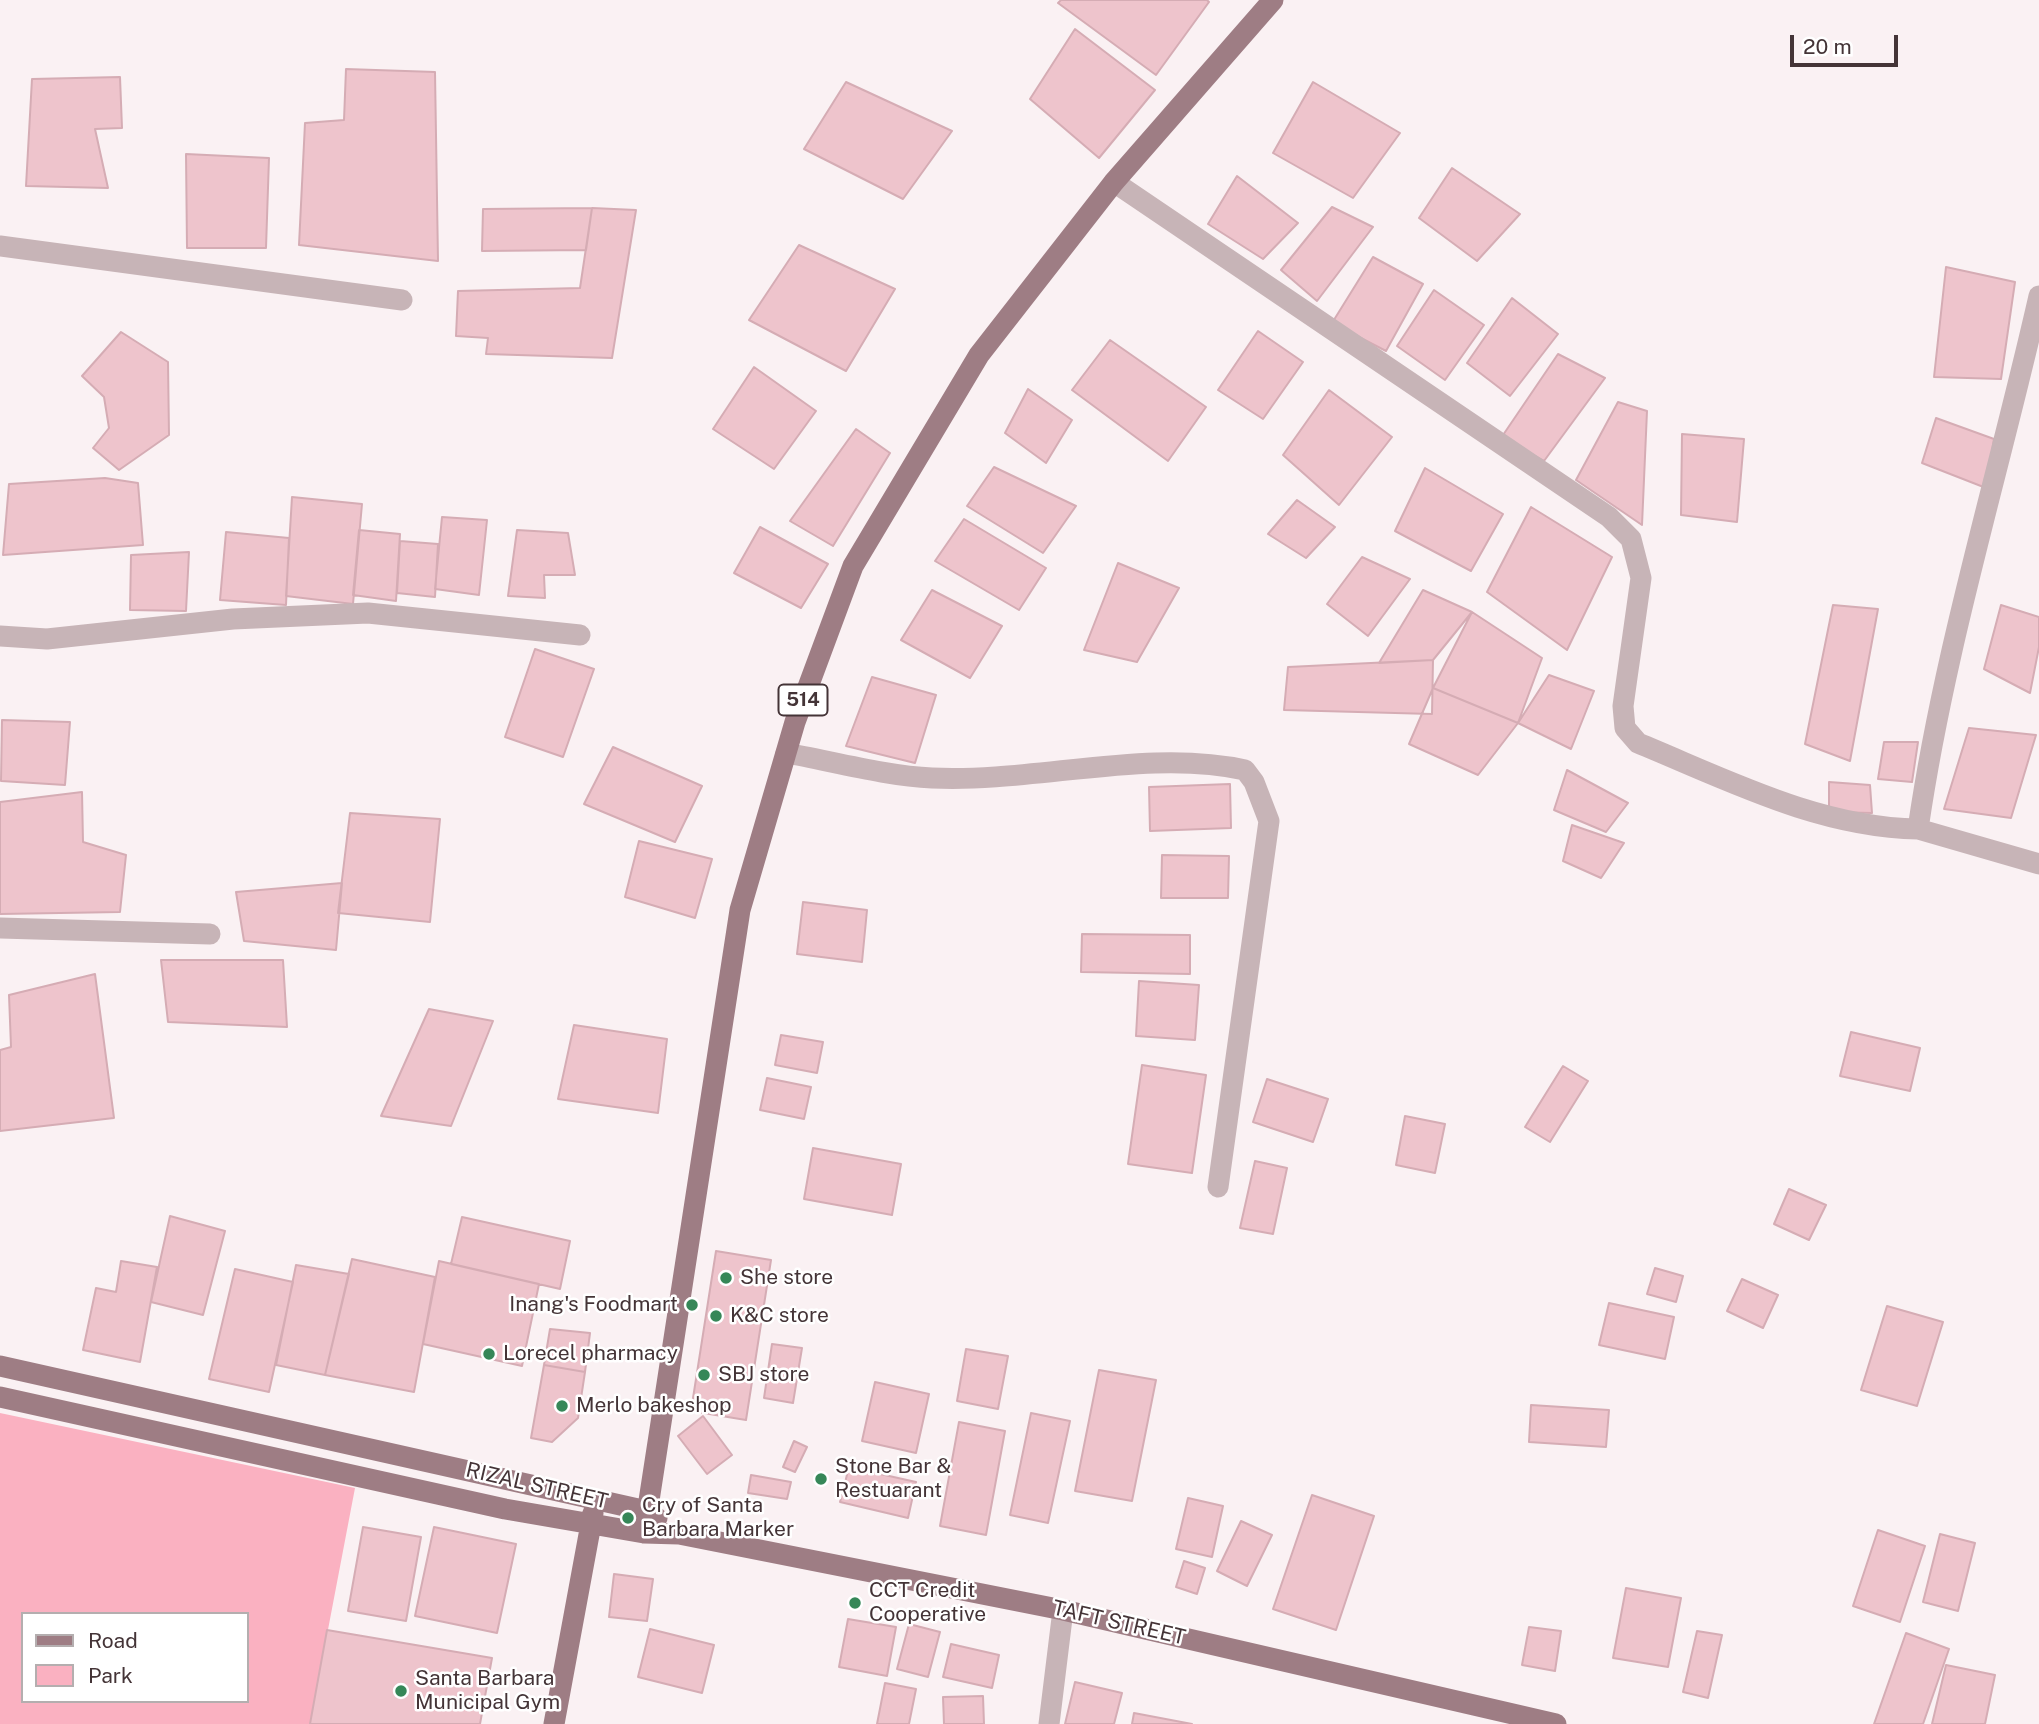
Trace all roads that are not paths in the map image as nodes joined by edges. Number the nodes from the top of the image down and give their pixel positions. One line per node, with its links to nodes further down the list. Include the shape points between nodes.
1 (1273, 0): 2 (main road, 514)
2 (1114, 182): 8 (main road, 514, via 979,355 853,566); 9 (street, via 1531,462 1609,517 1631,539 1641,578 1623,706 1625,728 1638,743 1808,813 1889,829)
3 (0, 246): 5 (street)
4 (2039, 296): 9 (street, via 1974,560)
5 (402, 300)
6 (580, 635): 7 (street, via 368,613 233,619 47,639)
7 (0, 636)
8 (786, 753): 13 (street, via 932,778 1163,763 1212,762 1245,770 1269,821); 17 (main road, 514, via 740,910)
9 (1918, 829): 10 (street)
10 (2039, 864)
11 (0, 928): 12 (street)
12 (210, 934)
13 (1218, 1187)
14 (0, 1366): 16 (main road, RIZAL STREET)
15 (0, 1397): 18 (main road, RIZAL STREET)
16 (596, 1499): 17 (main road, RIZAL STREET); 18 (main road)
17 (648, 1511): 19 (main road, 514); 20 (main road, RIZAL STREET)
18 (590, 1524): 19 (main road, RIZAL STREET); 22 (main road)
19 (644, 1533): 20 (main road, RIZAL STREET)
20 (679, 1534): 21 (main road, TAFT STREET)
21 (1063, 1610): 23 (street); 24 (main road, TAFT STREET)
22 (554, 1724)
23 (1049, 1724)
24 (1556, 1724)

